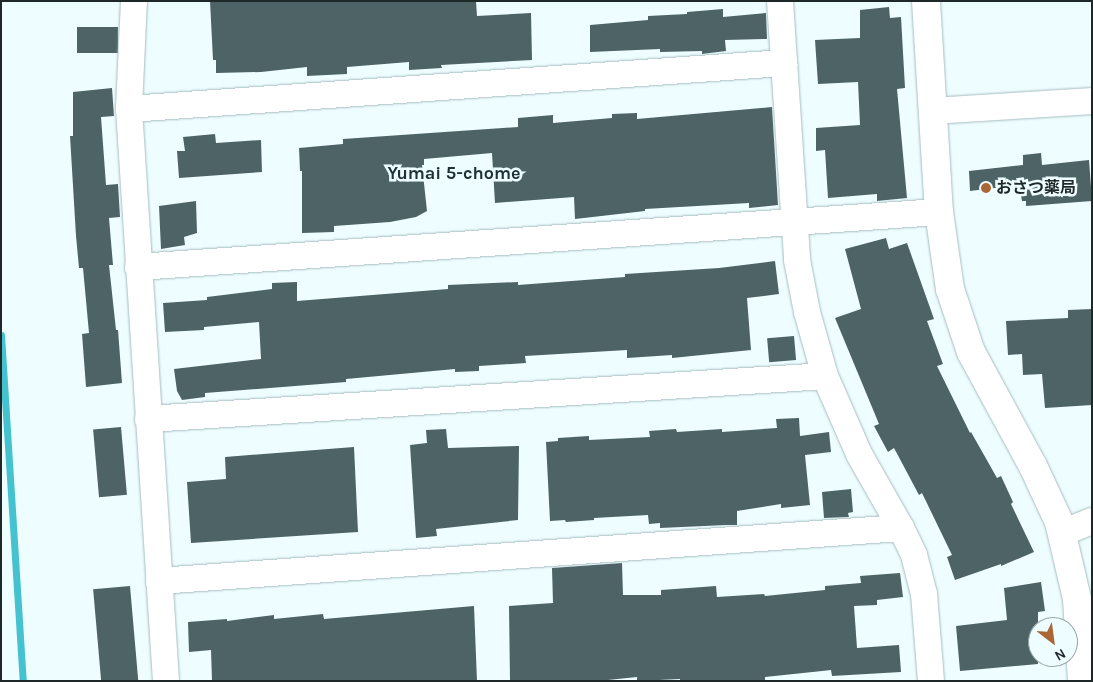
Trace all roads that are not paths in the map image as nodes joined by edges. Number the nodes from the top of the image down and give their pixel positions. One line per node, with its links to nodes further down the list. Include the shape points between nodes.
1 (134, 1): 6 (street)
2 (780, 1): 4 (street)
3 (926, 1): 7 (street)
4 (784, 63): 6 (street); 9 (street)
5 (1092, 102): 7 (street)
6 (129, 109): 10 (street)
7 (933, 111): 8 (street)
8 (938, 212): 9 (street); 15 (street, via 950,289 971,352 1048,497)
9 (794, 222): 10 (street); 11 (street, via 807,312)
10 (138, 267): 12 (street)
11 (825, 376): 12 (street); 14 (street, via 859,454)
12 (148, 419): 16 (street)
13 (1092, 521): 15 (street)
14 (902, 528): 16 (street); 18 (street, via 914,555 924,594)
15 (1062, 533): 19 (street, via 1076,599)
16 (159, 581): 17 (street)
17 (166, 681)
18 (931, 681)
19 (1082, 681)

